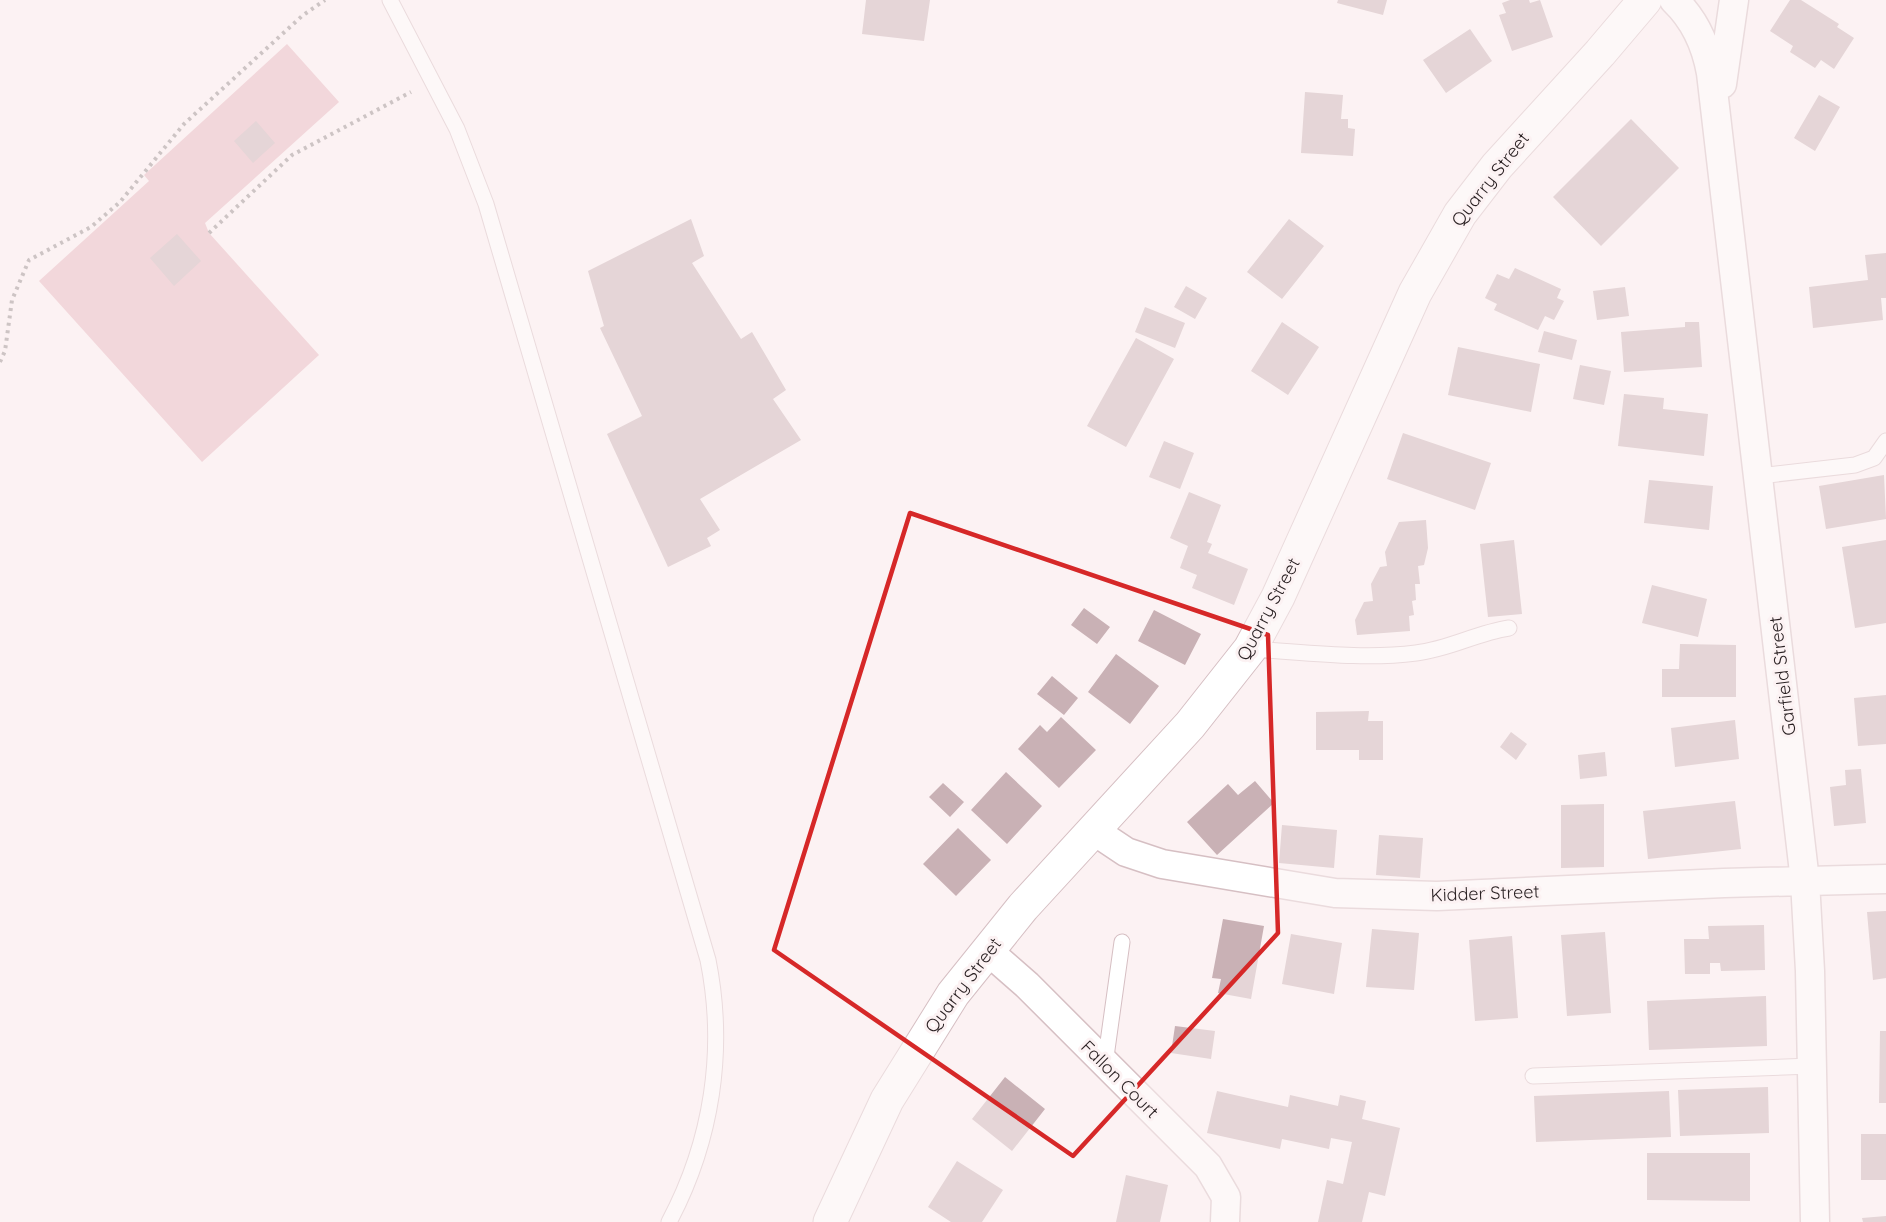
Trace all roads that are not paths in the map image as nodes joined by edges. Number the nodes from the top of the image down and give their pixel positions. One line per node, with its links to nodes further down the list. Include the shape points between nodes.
1 (390, 0): 18 (lane, via 457,129 486,204 708,960 716,1024 714,1086 698,1158)
2 (1645, 0): 9 (main road, Quarry Street, via 1497,166 1443,240 1415,293 1278,597)
3 (1674, 0): 5 (street, Garfield Street, via 1697,29 1708,56)
4 (1734, 0): 5 (street, Garfield Street)
5 (1719, 132): 7 (street, Garfield Street)
6 (1886, 441): 7 (lane, via 1874,458 1855,465)
7 (1759, 476): 12 (street, Garfield Street)
8 (1509, 628): 9 (lane, via 1490,631 1453,647 1415,654)
9 (1250, 649): 10 (main road, Quarry Street, via 1198,716)
10 (1096, 829): 12 (street, Kidder Street, via 1126,852 1162,864 1335,893 1437,896); 14 (main road, Quarry Street)
11 (1886, 879): 12 (street, Kidder Street)
12 (1805, 880): 16 (street, Garfield Street)
13 (1122, 942): 15 (lane)
14 (987, 950): 15 (street, Fallon Court); 19 (main road, Quarry Street, via 912,1056)
15 (1105, 1064): 20 (street, Fallon Court, via 1216,1176 1226,1197)
16 (1812, 1066): 17 (lane); 21 (street, Garfield Street)
17 (1533, 1076)
18 (669, 1222)
19 (830, 1222)
20 (1225, 1222)
21 (1815, 1222)

